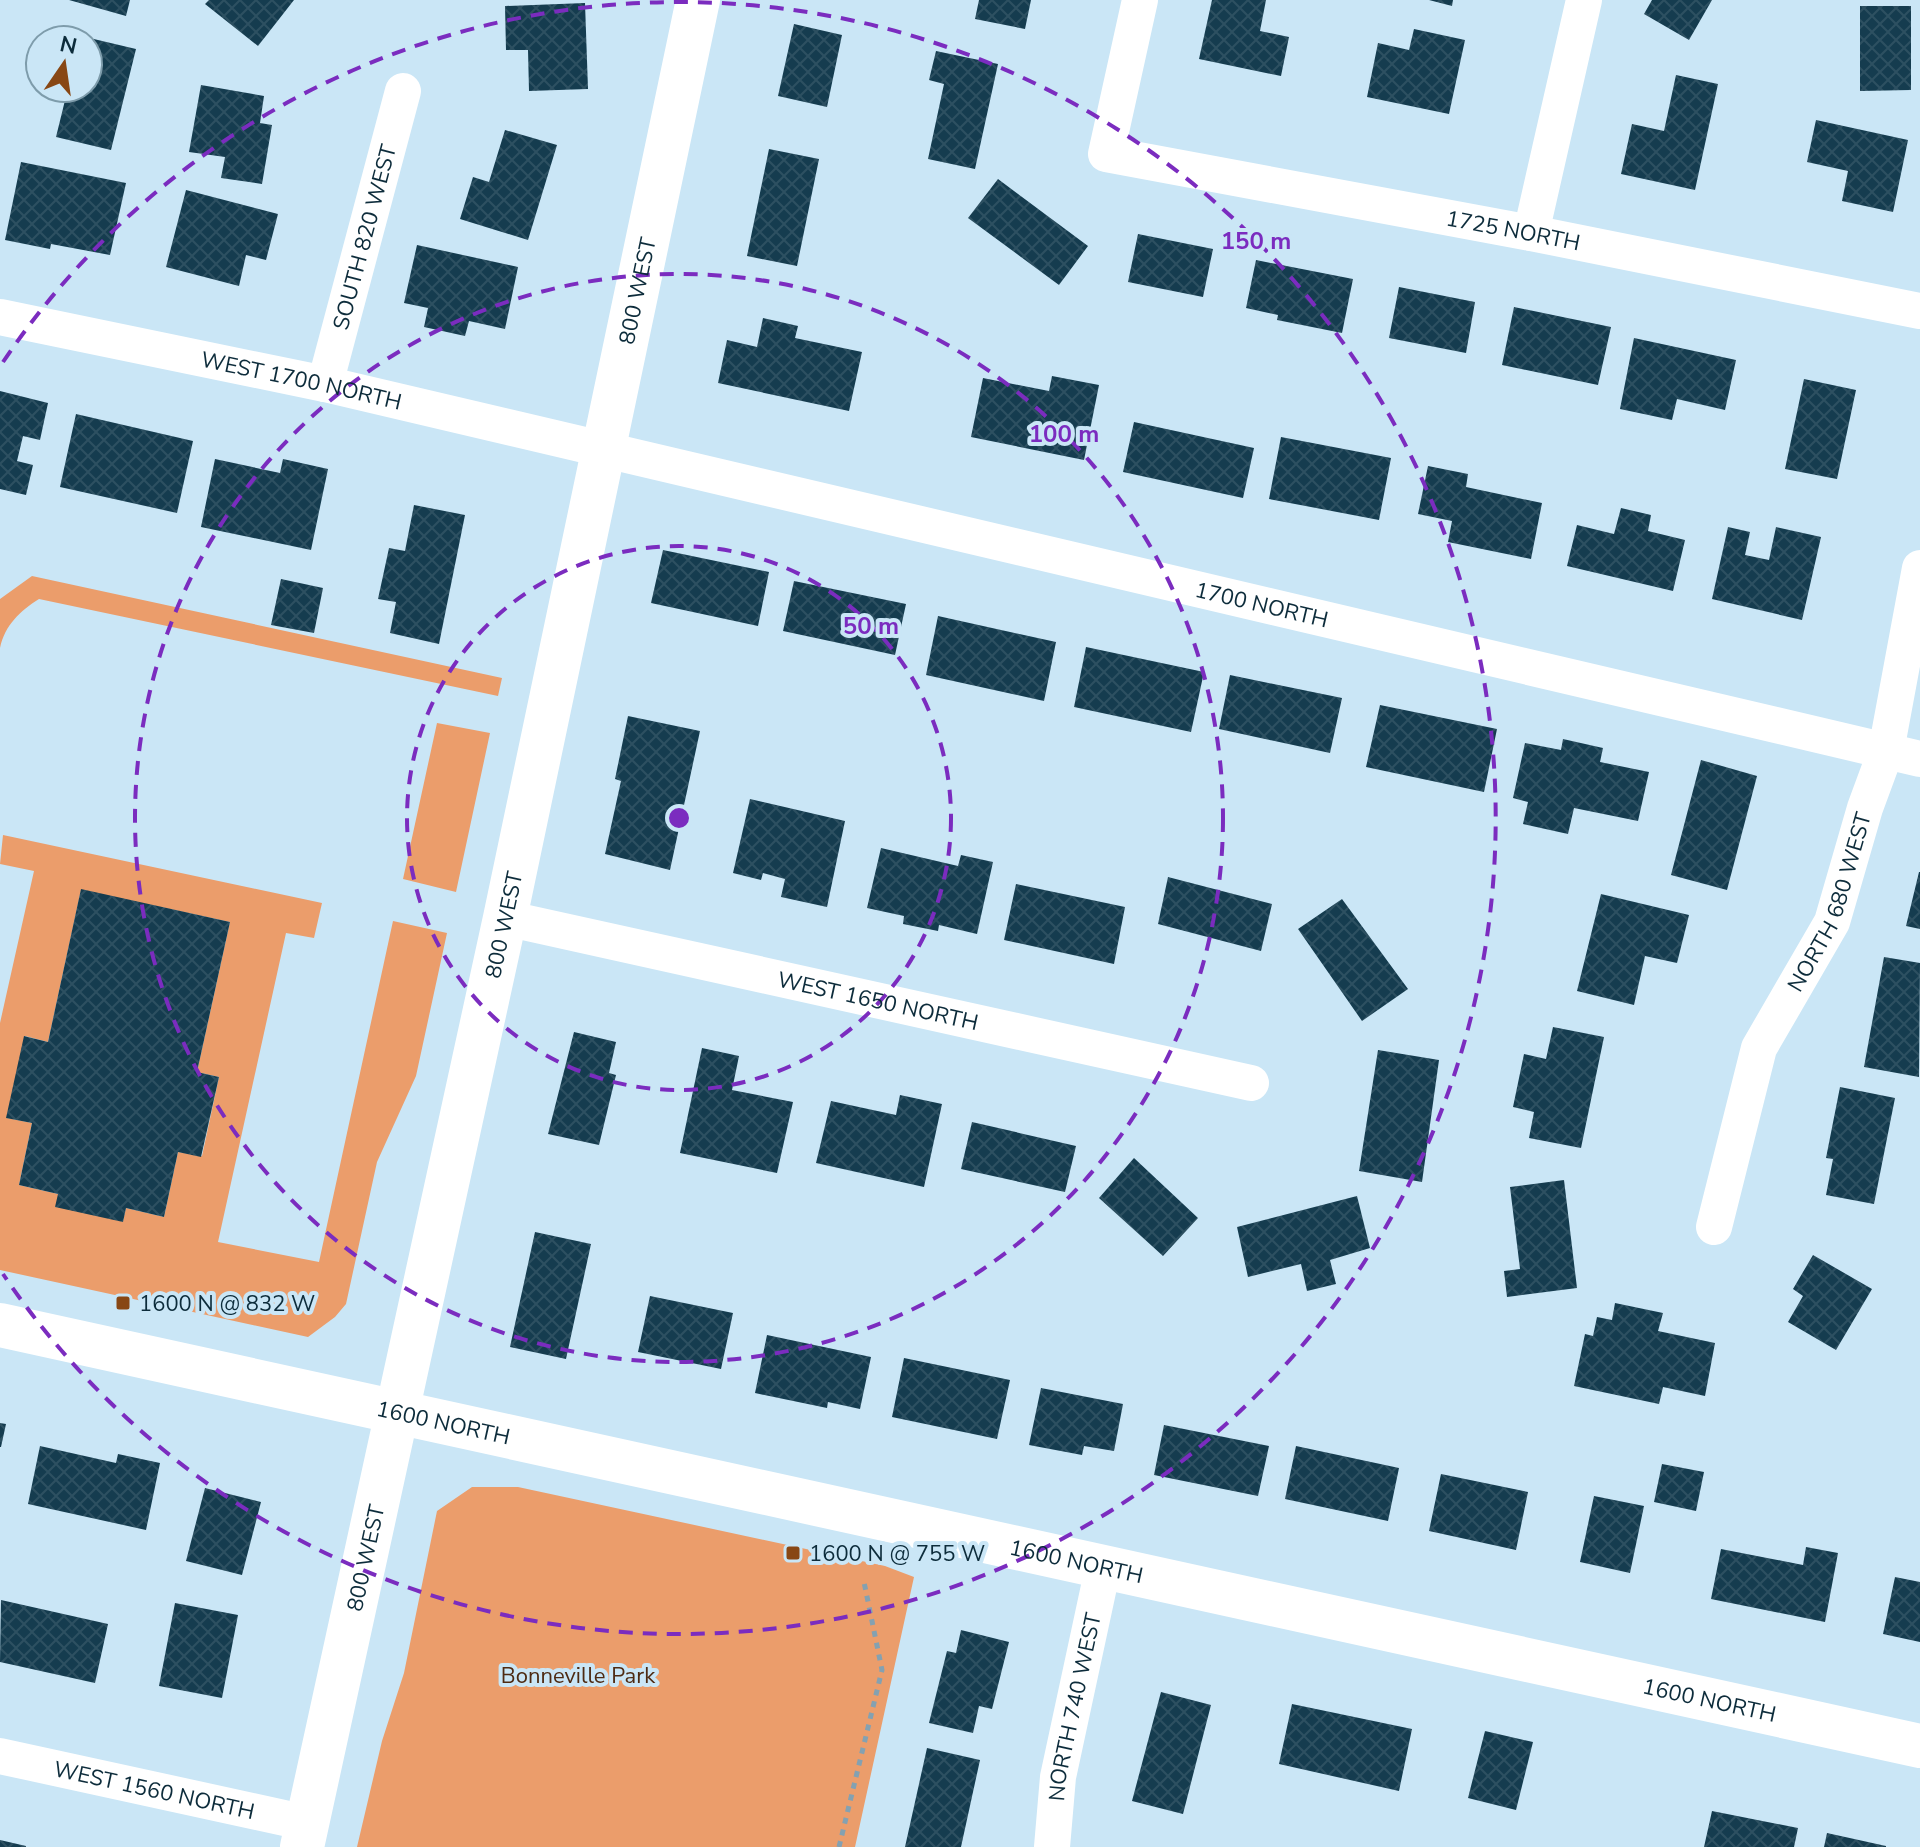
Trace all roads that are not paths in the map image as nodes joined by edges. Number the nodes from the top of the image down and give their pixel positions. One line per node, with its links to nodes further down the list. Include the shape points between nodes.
1 (698, 0): 9 (main road, 800 WEST)
2 (1140, 0): 5 (street, 1725 NORTH, via 1106,154)
3 (1584, 0): 5 (street)
4 (403, 91): 8 (street, SOUTH 820 WEST)
5 (1531, 233): 6 (street, 1725 NORTH)
6 (1920, 311)
7 (0, 317): 8 (street, WEST 1700 NORTH)
8 (325, 384): 9 (street, WEST 1700 NORTH)
9 (603, 451): 11 (street, 1700 NORTH); 12 (main road, 800 WEST)
10 (1920, 568): 11 (street, NORTH 680 WEST)
11 (1903, 755): 14 (street, NORTH 680 WEST, via 1865,808 1832,922 1759,1048)
12 (505, 918): 13 (street, WEST 1650 NORTH); 16 (main road, 800 WEST)
13 (1251, 1083)
14 (1714, 1227)
15 (0, 1325): 16 (main road, 1600 NORTH)
16 (398, 1411): 17 (main road, 1600 NORTH); 20 (main road, 800 WEST)
17 (1103, 1568): 18 (main road, 1600 NORTH); 21 (street, NORTH 740 WEST, via 1058,1777)
18 (1920, 1746)
19 (0, 1756): 20 (street, WEST 1560 NORTH)
20 (304, 1835)
21 (1052, 1847)

